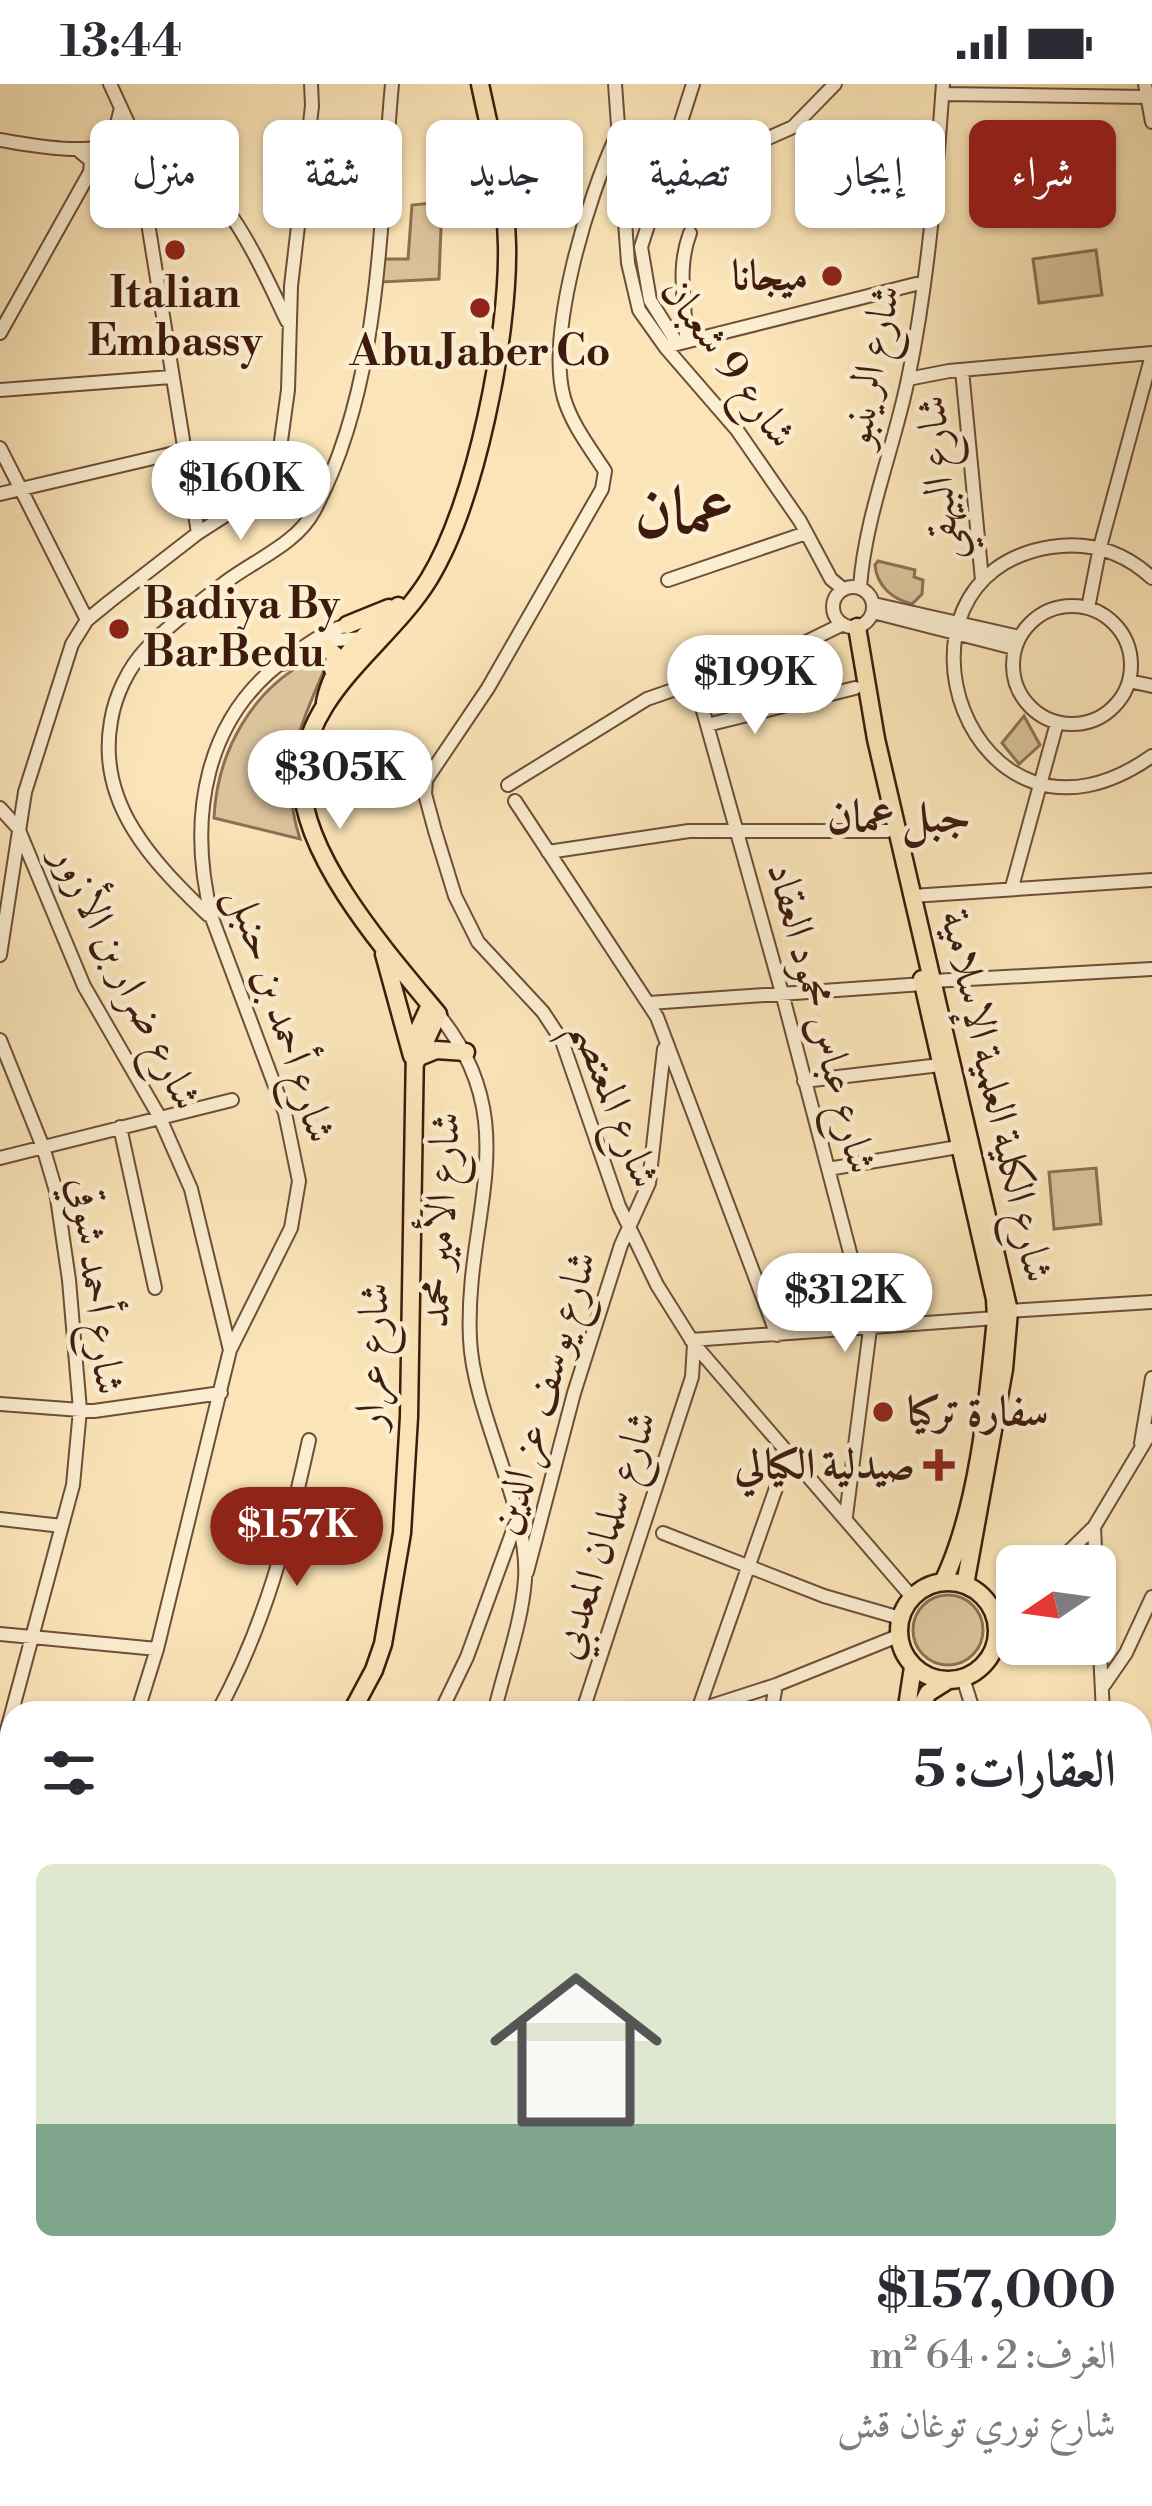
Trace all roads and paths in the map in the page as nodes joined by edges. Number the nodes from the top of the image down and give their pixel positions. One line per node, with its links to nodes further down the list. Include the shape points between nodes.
1 (110, 84): 10 (street)
2 (311, 84): 27 (street, شارع ضرار بن الأزور)
3 (392, 84): 80 (street, via 359,389 315,510 145,650 115,702 108,737 121,811 161,868)
4 (480, 84): 49 (main road, شارع الأمير محمد, via 505,217 505,296 464,502)
5 (615, 84): 13 (street, شارع 9 شعبان)
6 (693, 84): 14 (street)
7 (835, 84): 16 (street, via 794,127)
8 (943, 89): 9 (street); 26 (street, شارع الرينبو)
9 (1146, 90): 15 (street)
10 (121, 106): 11 (street); 12 (street)
11 (118, 120)
12 (126, 120)
13 (616, 120)
14 (682, 120)
15 (1152, 122)
16 (771, 137)
17 (0, 140): 19 (street)
18 (90, 148): 19 (street)
19 (77, 149): 28 (street, via 92,160 90,172)
20 (607, 159): 101 (street, شارع المعتصم, via 574,262 560,371 570,414 605,471 602,489 432,769 425,794 468,926 562,1041)
21 (239, 227): 27 (street)
22 (148, 228): 32 (street)
23 (626, 228): 29 (street, شارع 9 شعبان, via 634,298)
24 (646, 228): 29 (street, via 650,300)
25 (691, 233): 29 (street, via 682,254)
26 (923, 282): 29 (street); 33 (street, شارع الرينبو)
27 (288, 322): 39 (street, شارع ضرار بن الأزور, via 284,428 270,471 248,501)
28 (0, 333)
29 (676, 344): 40 (street, شارع 9 شعبان)
30 (1152, 354): 31 (street); 41 (street)
31 (962, 370): 33 (street); 46 (street, شارع البيهقي)
32 (171, 377): 34 (street); 36 (street)
33 (908, 380): 42 (street, شارع الرينبو)
34 (0, 390)
35 (0, 448): 37 (street)
36 (183, 451): 37 (street); 39 (street)
37 (20, 489): 38 (street); 52 (street)
38 (0, 494)
39 (198, 533): 52 (street, شارع ضرار بن الأزور)
40 (806, 533): 44 (street, شارع 9 شعبان); 45 (street)
41 (1100, 548): 43 (street); 46 (street, via 1028,553); 51 (street)
42 (861, 572): 44 (street); 47 (street, شارع الرينبو)
43 (1152, 578)
44 (831, 579): 48 (street, شارع 9 شعبان)
45 (668, 580)
46 (982, 580): 54 (street)
47 (860, 587): 48 (street); 50 (street)
48 (843, 589): 53 (street, via 833,603)
49 (420, 593): 55 (main road, شارع الأمير محمد); 55 (main road, شارع الأمير محمد)
50 (873, 608): 53 (street, via 866,622); 54 (street)
51 (1088, 608): 56 (street, via 1054,608); 58 (street, via 1123,636)
52 (87, 620): 71 (street, شارع ضرار بن الأزور, via 64,664)
53 (849, 626): 60 (street); 62 (main road, شارع الكلية العلمية الإسلامية); 79 (main road, شارع الكلية العلمية الإسلامية)
54 (958, 628): 56 (street); 67 (street, via 953,675 963,716 1001,765)
55 (364, 637): 57 (street, شارع أحمد بن حنبل, via 313,641); 59 (main road, شارع الأمير محمد); 63 (main road, شارع الأمير محمد)
56 (1017, 642): 64 (street, via 1017,689 1033,711)
57 (284, 661): 59 (main road, via 331,650); 80 (street, شارع أحمد بن حنبل, via 233,712 210,766 199,848)
58 (1129, 681): 61 (street); 64 (street, via 1107,713 1083,724)
59 (329, 682): 63 (main road, شارع الأمير محمد)
60 (695, 682): 65 (street, شارع عباس محمود العقاد); 68 (street, via 641,701)
61 (1152, 686)
62 (855, 688): 65 (street); 73 (main road, شارع الكلية العلمية الإسلامية)
63 (324, 706): 81 (main road, شارع الأمير محمد, via 303,763 306,814 319,849)
64 (1057, 723): 67 (street)
65 (707, 725): 72 (street, شارع عباس محمود العقاد)
66 (1152, 756): 67 (street, via 1094,786)
67 (1041, 784): 78 (street)
68 (508, 785)
69 (515, 801): 74 (street)
70 (0, 808): 71 (street)
71 (19, 827): 75 (street, شارع ضرار بن الأزور); 76 (street)
72 (736, 830): 73 (street); 74 (street); 85 (street, شارع عباس محمود العقاد)
73 (886, 830): 84 (main road, شارع الكلية العلمية الإسلامية)
74 (548, 852): 86 (street)
75 (32, 867): 76 (street); 95 (street, شارع ضرار بن الأزور, via 84,986)
76 (12, 868): 82 (street)
77 (1152, 880): 78 (street)
78 (1012, 886): 79 (street)
79 (912, 896): 84 (main road, شارع الكلية العلمية الإسلامية)
80 (212, 918): 108 (street, شارع أحمد بن حنبل, via 285,1114 299,1181 291,1228)
81 (382, 947): 87 (main road, شارع الأمير محمد); 91 (main road)
82 (0, 955)
83 (1152, 969): 84 (street)
84 (928, 982): 85 (street); 92 (main road, شارع الكلية العلمية الإسلامية); 104 (main road, شارع الكلية العلمية الإسلامية)
85 (782, 993): 86 (street); 93 (street, شارع عباس محمود العقاد)
86 (649, 1003): 88 (street)
87 (434, 1009): 90 (street, شارع الأمير محمد); 91 (main road, شارع عرار, via 416,1033)
88 (664, 1036): 101 (street, شارع يوسف عز الدين, via 655,1154); 106 (street)
89 (0, 1040): 97 (street, شارع أحمد شوقي)
90 (466, 1052): 91 (main road, via 436,1050); 121 (street, شارع الأمير محمد, via 487,1118 470,1342)
91 (417, 1061): 145 (main road, شارع عرار, via 400,1559 382,1644)
92 (940, 1065): 93 (street); 98 (main road, شارع الكلية العلمية الإسلامية)
93 (804, 1081): 100 (street, شارع عباس محمود العقاد)
94 (232, 1100): 95 (street)
95 (159, 1116): 96 (street); 108 (street, شارع ضرار بن الأزور, via 191,1189)
96 (120, 1127): 97 (street); 102 (street)
97 (43, 1147): 99 (street); 114 (street, شارع أحمد شوقي, via 63,1228)
98 (958, 1147): 100 (street); 104 (main road, شارع الكلية العلمية الإسلامية)
99 (0, 1158)
100 (828, 1169): 105 (street, شارع عباس محمود العقاد)
101 (628, 1227): 107 (street, شارع المعتصم); 127 (street, شارع يوسف عز الدين)
102 (155, 1288)
103 (1152, 1302): 104 (street)
104 (1002, 1315): 105 (street); 128 (main road, شارع الكلية العلمية الإسلامية, via 974,1473); 129 (main road, شارع الكلية العلمية الإسلامية, via 1004,1370)
105 (870, 1329): 106 (street); 119 (street, شارع عباس محمود العقاد)
106 (777, 1335): 107 (street)
107 (692, 1342): 109 (street, شارع المعتصم); 110 (street, شارع سلمان المعدبي)
108 (230, 1350): 112 (street, شارع أحمد بن حنبل)
109 (720, 1376): 110 (street, شارع سلمان المعدبي); 118 (street, شارع المعتصم)
110 (692, 1377): 148 (street, شارع سلمان المعدبي)
111 (1152, 1378): 117 (street)
112 (221, 1393): 114 (street); 137 (street, شارع أحمد بن حنبل)
113 (0, 1404): 114 (street)
114 (80, 1410): 122 (street, شارع أحمد شوقي)
115 (1152, 1430): 117 (street)
116 (310, 1440): 144 (street, via 258,1630)
117 (1140, 1450): 123 (street)
118 (788, 1454): 119 (street, شارع المعتصم); 126 (street)
119 (846, 1516): 130 (street, شارع المعتصم)
120 (0, 1520): 122 (street)
121 (516, 1521): 127 (street, شارع الأمير محمد); 146 (street)
122 (62, 1526): 136 (street, شارع أحمد شوقي)
123 (1094, 1527): 125 (street); 141 (street)
124 (663, 1533): 126 (street)
125 (1076, 1545)
126 (746, 1567): 134 (street); 149 (street)
127 (525, 1577): 147 (street, شارع الأمير محمد)
128 (944, 1582): 129 (main road); 130 (main road)
129 (965, 1585): 133 (main road)
130 (912, 1597): 134 (main road)
131 (1152, 1598): 141 (street)
132 (996, 1609): 133 (street)
133 (993, 1611): 139 (main road, via 994,1647 982,1667)
134 (899, 1627): 138 (main road); 140 (street)
135 (0, 1634): 136 (street)
136 (30, 1638): 137 (street); 142 (street, شارع أحمد شوقي)
137 (157, 1649): 143 (street, شارع أحمد بن حنبل)
138 (914, 1667): 139 (main road); 152 (main road)
139 (955, 1679): 153 (main road); 154 (street)
140 (776, 1685): 150 (street); 151 (street)
141 (1103, 1686): 155 (street)
142 (14, 1701)
143 (141, 1701)
144 (223, 1701)
145 (357, 1701)
146 (446, 1701)
147 (497, 1701)
148 (586, 1701)
149 (697, 1701)
150 (727, 1701)
151 (773, 1701)
152 (908, 1701)
153 (924, 1701)
154 (967, 1701)
155 (1103, 1701)

